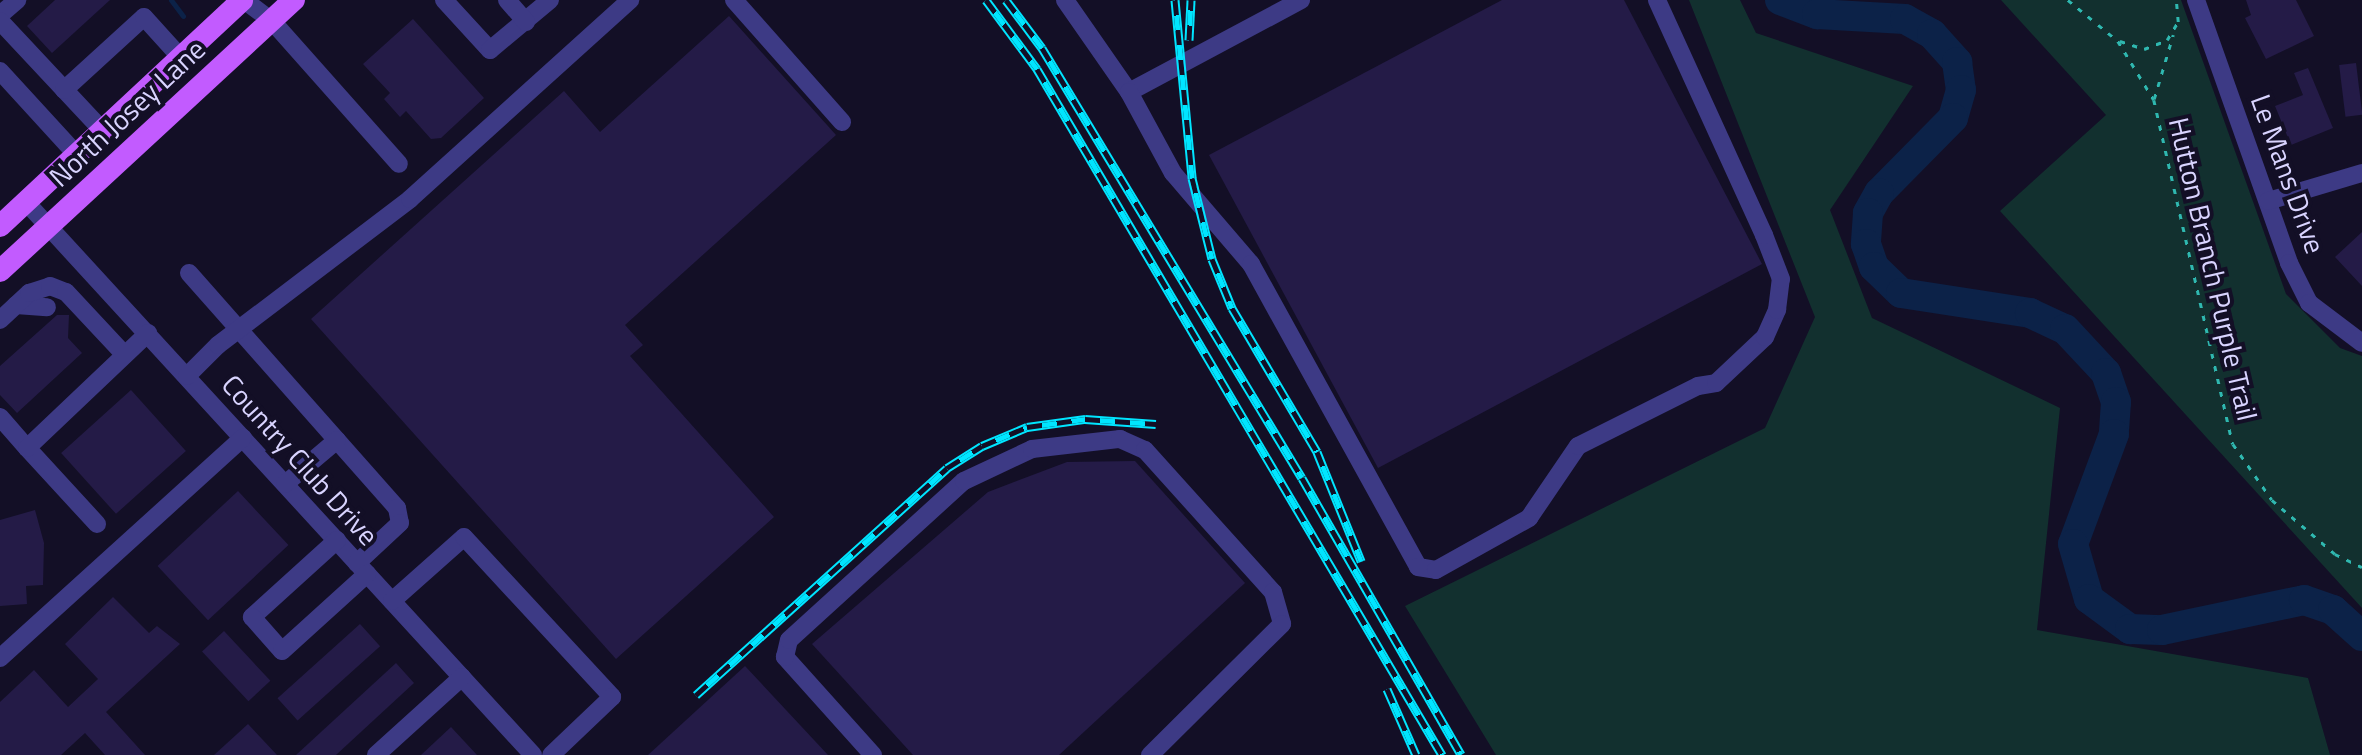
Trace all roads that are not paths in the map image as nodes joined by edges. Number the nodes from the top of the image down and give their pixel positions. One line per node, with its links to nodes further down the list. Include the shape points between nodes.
1 (16, 0): 13 (street)
2 (243, 0): 14 (street); 16 (main road, North Josey Lane)
3 (294, 0): 14 (main road, North Josey Lane)
4 (444, 0): 15 (street, via 490,50)
5 (507, 0): 15 (street)
6 (550, 0): 15 (street)
7 (630, 0): 34 (street, via 410,199)
8 (734, 0): 20 (street)
9 (1065, 0): 19 (street)
10 (1301, 0): 19 (street)
11 (1657, 0): 19 (street, via 1764,235 1781,280 1777,310 1765,337 1716,383 1578,446 1528,518 1436,570 1418,567 1251,264 1173,173)
12 (2196, 0): 25 (street, Le Mans Drive)
13 (0, 18): 18 (street)
14 (272, 21): 23 (street); 27 (main road, North Josey Lane)
15 (526, 22)
16 (181, 58): 18 (street, via 144,18); 21 (main road, North Josey Lane)
17 (0, 72): 22 (street)
18 (64, 90): 21 (street)
19 (1129, 92)
20 (842, 122)
21 (102, 131): 22 (main road, North Josey Lane)
22 (77, 154): 26 (main road, North Josey Lane)
23 (400, 164)
24 (2362, 173): 25 (street)
25 (2268, 201): 36 (street, Le Mans Drive, via 2309,302)
26 (26, 202): 27 (street, Country Club Drive); 28 (main road, North Josey Lane)
27 (50, 225): 29 (main road, North Josey Lane); 35 (street, Country Club Drive)
28 (0, 226)
29 (0, 271)
30 (189, 272): 34 (street)
31 (16, 305): 32 (street); 32 (street, via 50,286); 33 (street)
32 (81, 308): 37 (street)
33 (0, 320)
34 (239, 329): 38 (street); 41 (street)
35 (148, 333): 37 (street); 38 (street, Country Club Drive)
36 (2362, 343)
37 (124, 355): 42 (street)
38 (187, 376): 40 (street, Country Club Drive)
39 (0, 417): 42 (street)
40 (243, 438): 43 (street, Country Club Drive); 48 (street)
41 (337, 440): 43 (street); 46 (street, via 398,508 400,523)
42 (27, 448): 44 (street)
43 (285, 484): 45 (street, Country Club Drive)
44 (97, 524)
45 (337, 540): 46 (street, Country Club Drive); 46 (street, via 252,617 282,651)
46 (362, 568): 47 (street, Country Club Drive)
47 (392, 601): 49 (street, Country Club Drive); 52 (street, via 464,537 612,697)
48 (0, 658)
49 (462, 678): 50 (street); 51 (street, Country Club Drive)
50 (376, 755)
51 (533, 755)
52 (551, 755)
53 (873, 755): 54 (street, via 785,657 788,640 964,481 1032,449 1120,439 1145,450 1274,592 1282,624)
54 (1150, 755)

